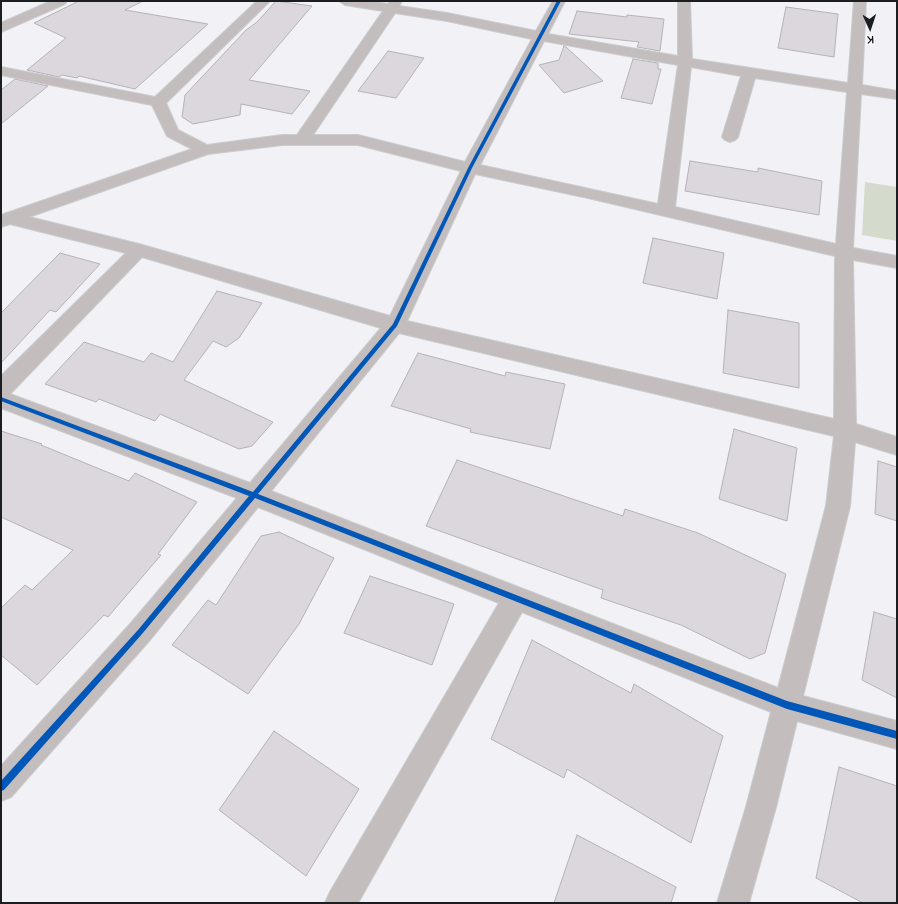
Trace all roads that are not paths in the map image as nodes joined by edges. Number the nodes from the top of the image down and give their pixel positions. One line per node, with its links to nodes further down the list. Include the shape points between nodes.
1 (61, 1): 8 (street)
2 (264, 1): 15 (street)
3 (345, 1): 7 (street)
4 (559, 1): 9 (street)
5 (684, 1): 10 (street)
6 (860, 1): 13 (street)
7 (393, 5): 9 (street); 17 (street)
8 (1, 28)
9 (539, 36): 10 (street); 19 (street)
10 (685, 62): 12 (street); 20 (street)
11 (1, 71): 15 (street)
12 (748, 73): 13 (street); 16 (street)
13 (856, 90): 14 (street); 23 (street)
14 (897, 96)
15 (158, 102): 18 (street, via 172,133)
16 (730, 137)
17 (302, 140): 18 (street, via 282,140); 19 (street, via 358,140)
18 (205, 150): 21 (street)
19 (470, 168): 20 (street); 25 (street)
20 (666, 211): 23 (street)
21 (5, 220): 22 (street)
22 (139, 250): 25 (street); 26 (street)
23 (844, 252): 24 (street); 28 (street)
24 (897, 262)
25 (395, 325): 28 (street); 30 (street)
26 (1, 389)
27 (1, 399): 30 (street)
28 (845, 430): 29 (street); 32 (street, via 838,506)
29 (897, 446)
30 (254, 496): 31 (street); 34 (street, via 140,632)
31 (516, 598): 32 (street); 35 (street)
32 (787, 705): 33 (street); 36 (street)
33 (897, 735)
34 (1, 788)
35 (341, 903)
36 (733, 903)

